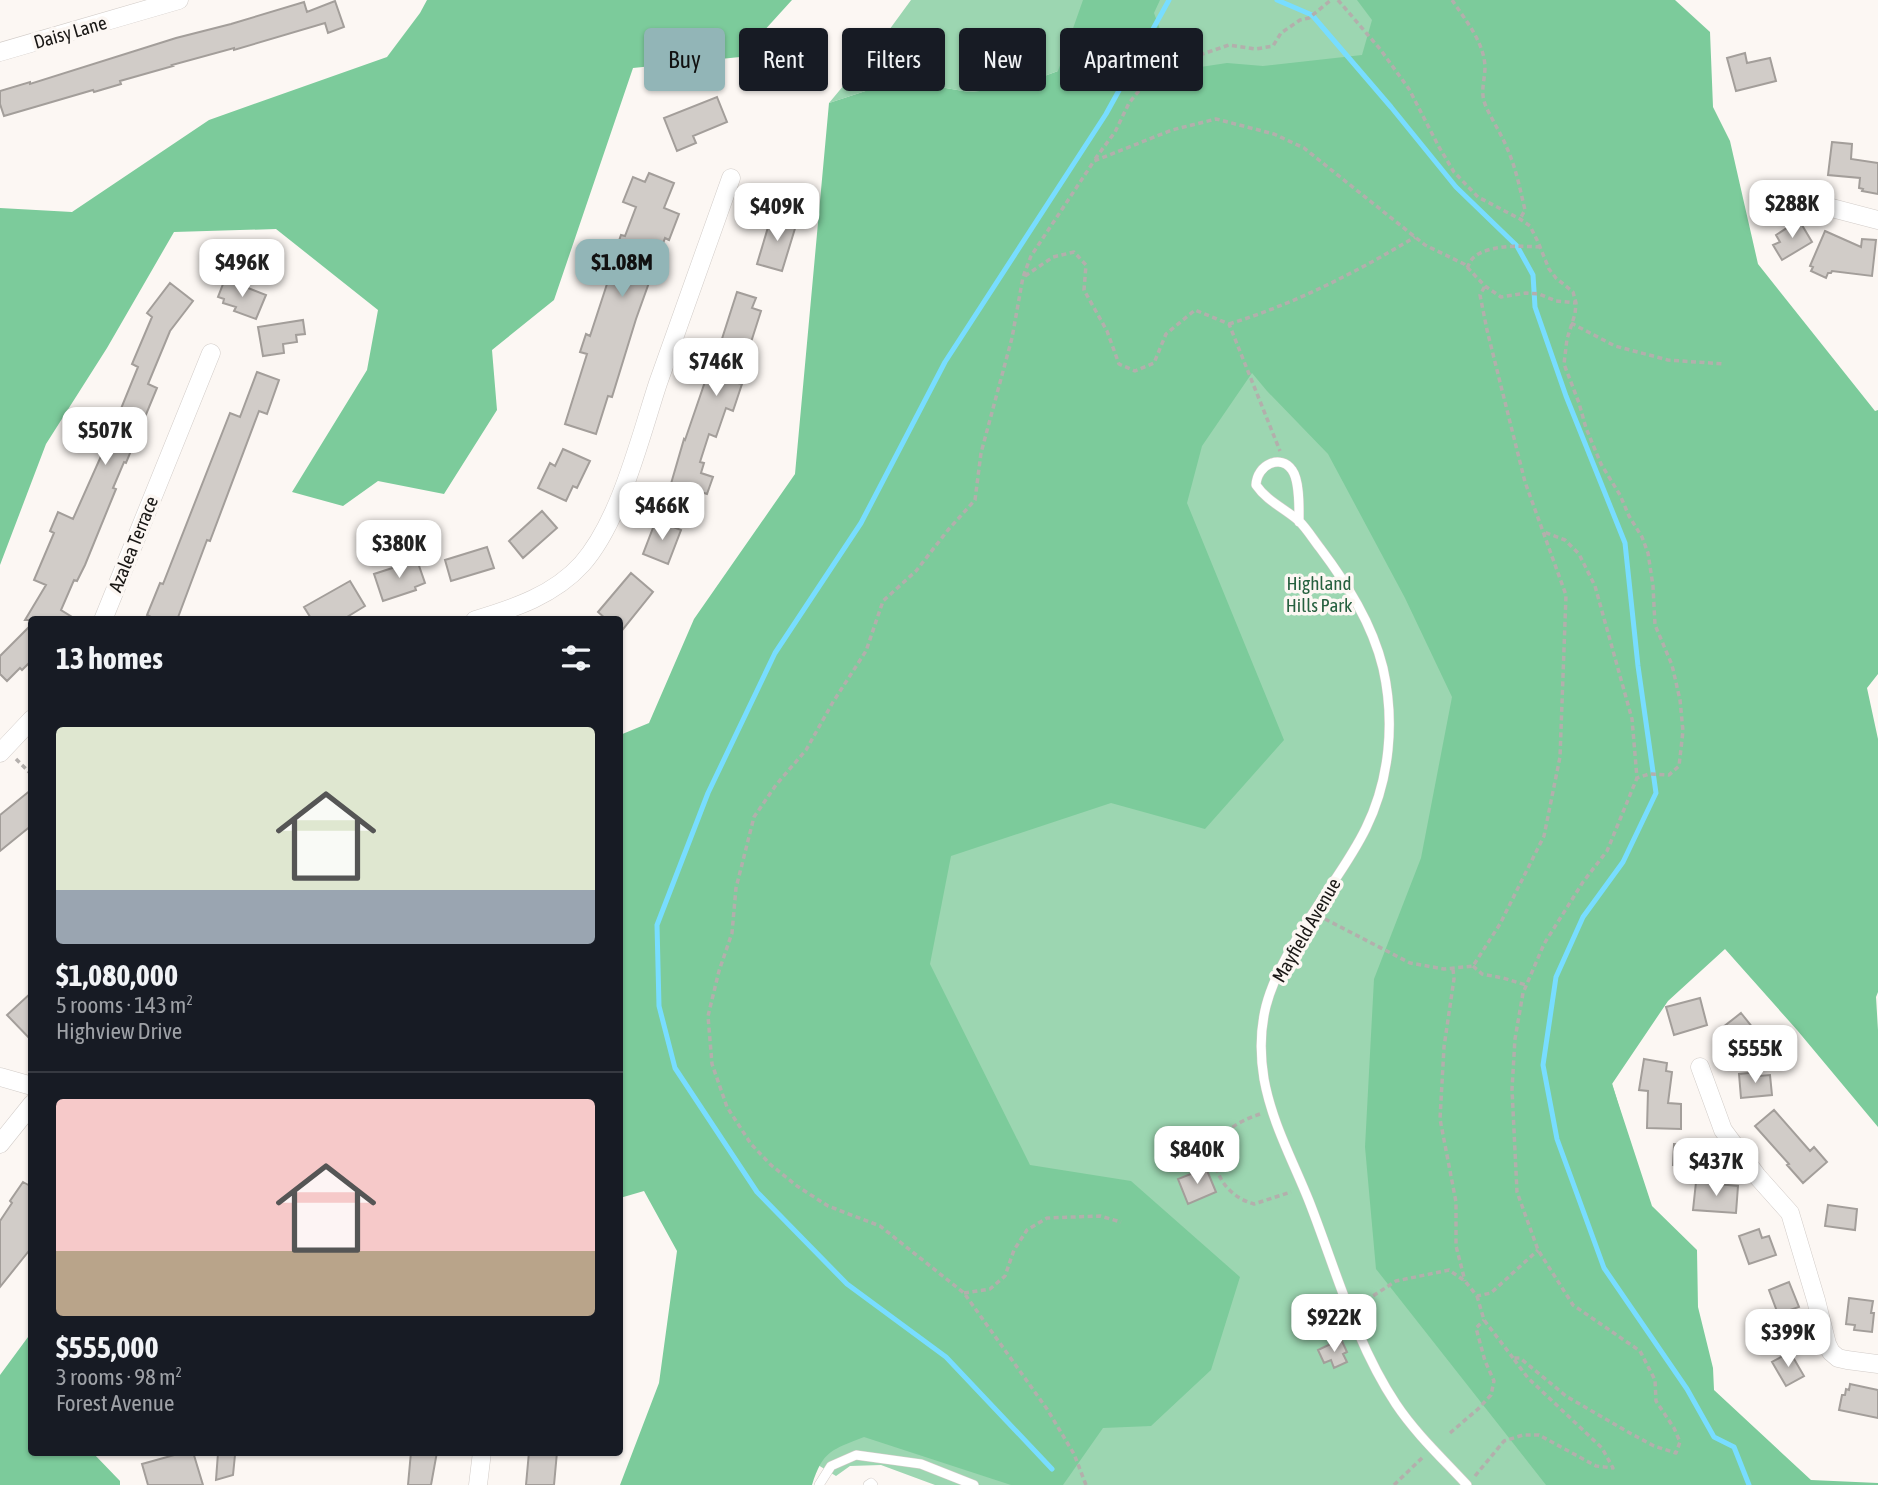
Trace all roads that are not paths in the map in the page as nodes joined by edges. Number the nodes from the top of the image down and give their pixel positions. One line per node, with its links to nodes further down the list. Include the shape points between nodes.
1 (179, 0): 2 (street, Daisy Lane)
2 (0, 52)
3 (731, 178): 9 (street, via 625,482 600,540 559,585 520,606)
4 (1828, 207): 5 (street)
5 (1878, 220)
6 (211, 353): 8 (street, Azalea Terrace)
7 (1300, 522): 7 (lane, Mayfield Avenue, via 1292,470 1286,464 1265,465 1256,485); 22 (lane, Mayfield Avenue, via 1367,621 1383,668 1389,727 1374,810 1284,961 1266,1005 1261,1057 1271,1110 1359,1336 1396,1403)
8 (105, 616)
9 (488, 616)
10 (28, 723): 11 (street)
11 (2, 751)
12 (1700, 1067): 17 (street, via 1723,1130 1790,1213 1831,1352 1838,1358)
13 (0, 1077): 14 (street)
14 (28, 1085)
15 (28, 1109): 16 (street)
16 (0, 1144)
17 (1878, 1364)
18 (482, 1456): 19 (street)
19 (478, 1485)
20 (819, 1485): 21 (lane, via 831,1465 856,1455 921,1464)
21 (974, 1485)
22 (1467, 1485)

